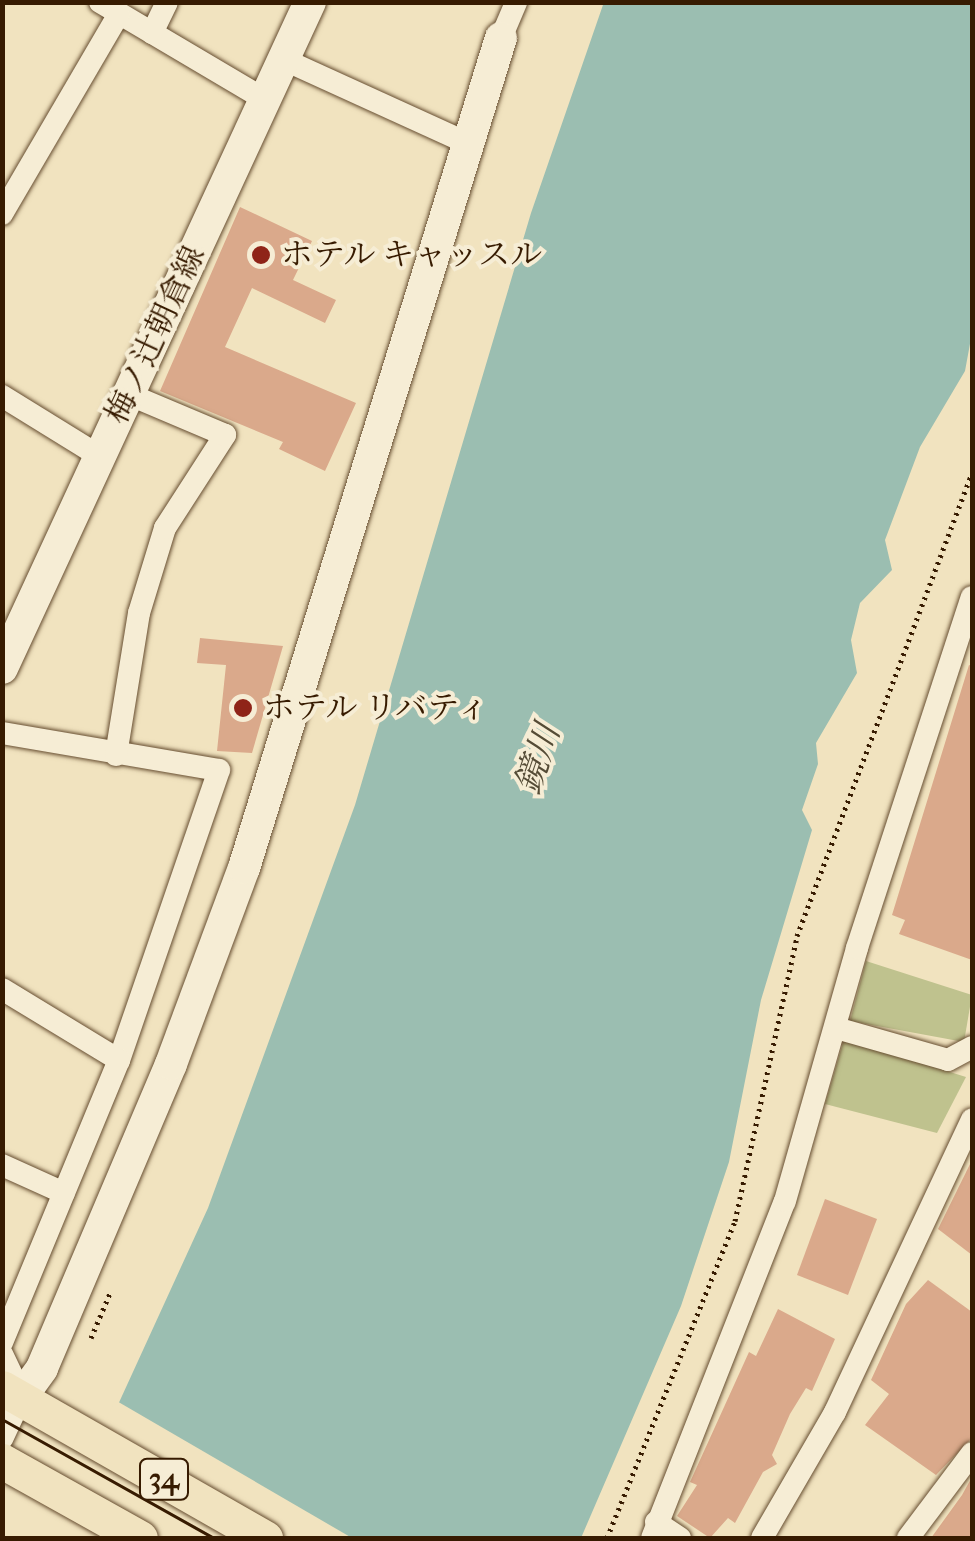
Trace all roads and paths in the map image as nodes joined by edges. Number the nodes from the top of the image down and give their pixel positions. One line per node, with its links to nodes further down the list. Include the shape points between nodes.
1 (167, 2): 5 (street)
2 (310, 2): 7 (street, 梅ノ辻朝倉線)
3 (516, 2): 6 (street)
4 (110, 8): 5 (street); 10 (street)
5 (152, 33): 8 (street)
6 (502, 38): 9 (street)
7 (284, 60): 8 (street, 梅ノ辻朝倉線); 9 (street)
8 (266, 100): 11 (street, 梅ノ辻朝倉線)
9 (467, 144): 28 (street, via 244,868 166,1075 42,1368)
10 (2, 214)
11 (128, 394): 13 (street, 梅ノ辻朝倉線); 18 (street, via 225,434 165,528 139,612)
12 (2, 396): 13 (street)
13 (99, 456): 16 (street, 梅ノ辻朝倉線)
14 (972, 474): 35 (path, via 796,936 735,1221)
15 (972, 597): 20 (street)
16 (2, 668)
17 (2, 733): 18 (street)
18 (116, 754): 22 (street, via 219,770)
19 (2, 989): 22 (street)
20 (836, 1028): 21 (street, via 948,1060); 32 (street, via 785,1201)
21 (972, 1047)
22 (120, 1060): 25 (street)
23 (972, 1119): 37 (street, via 834,1412)
24 (2, 1166): 25 (street)
25 (64, 1193): 26 (street)
26 (2, 1342)
27 (2, 1354): 28 (street)
28 (12, 1392): 29 (street); 34 (main road, 34)
29 (2, 1439)
30 (972, 1453): 38 (street)
31 (17, 1468): 33 (main road, 34)
32 (654, 1530): 36 (street)
33 (140, 1538)
34 (265, 1538)
35 (607, 1538)
36 (680, 1538)
37 (762, 1538)
38 (908, 1538)

